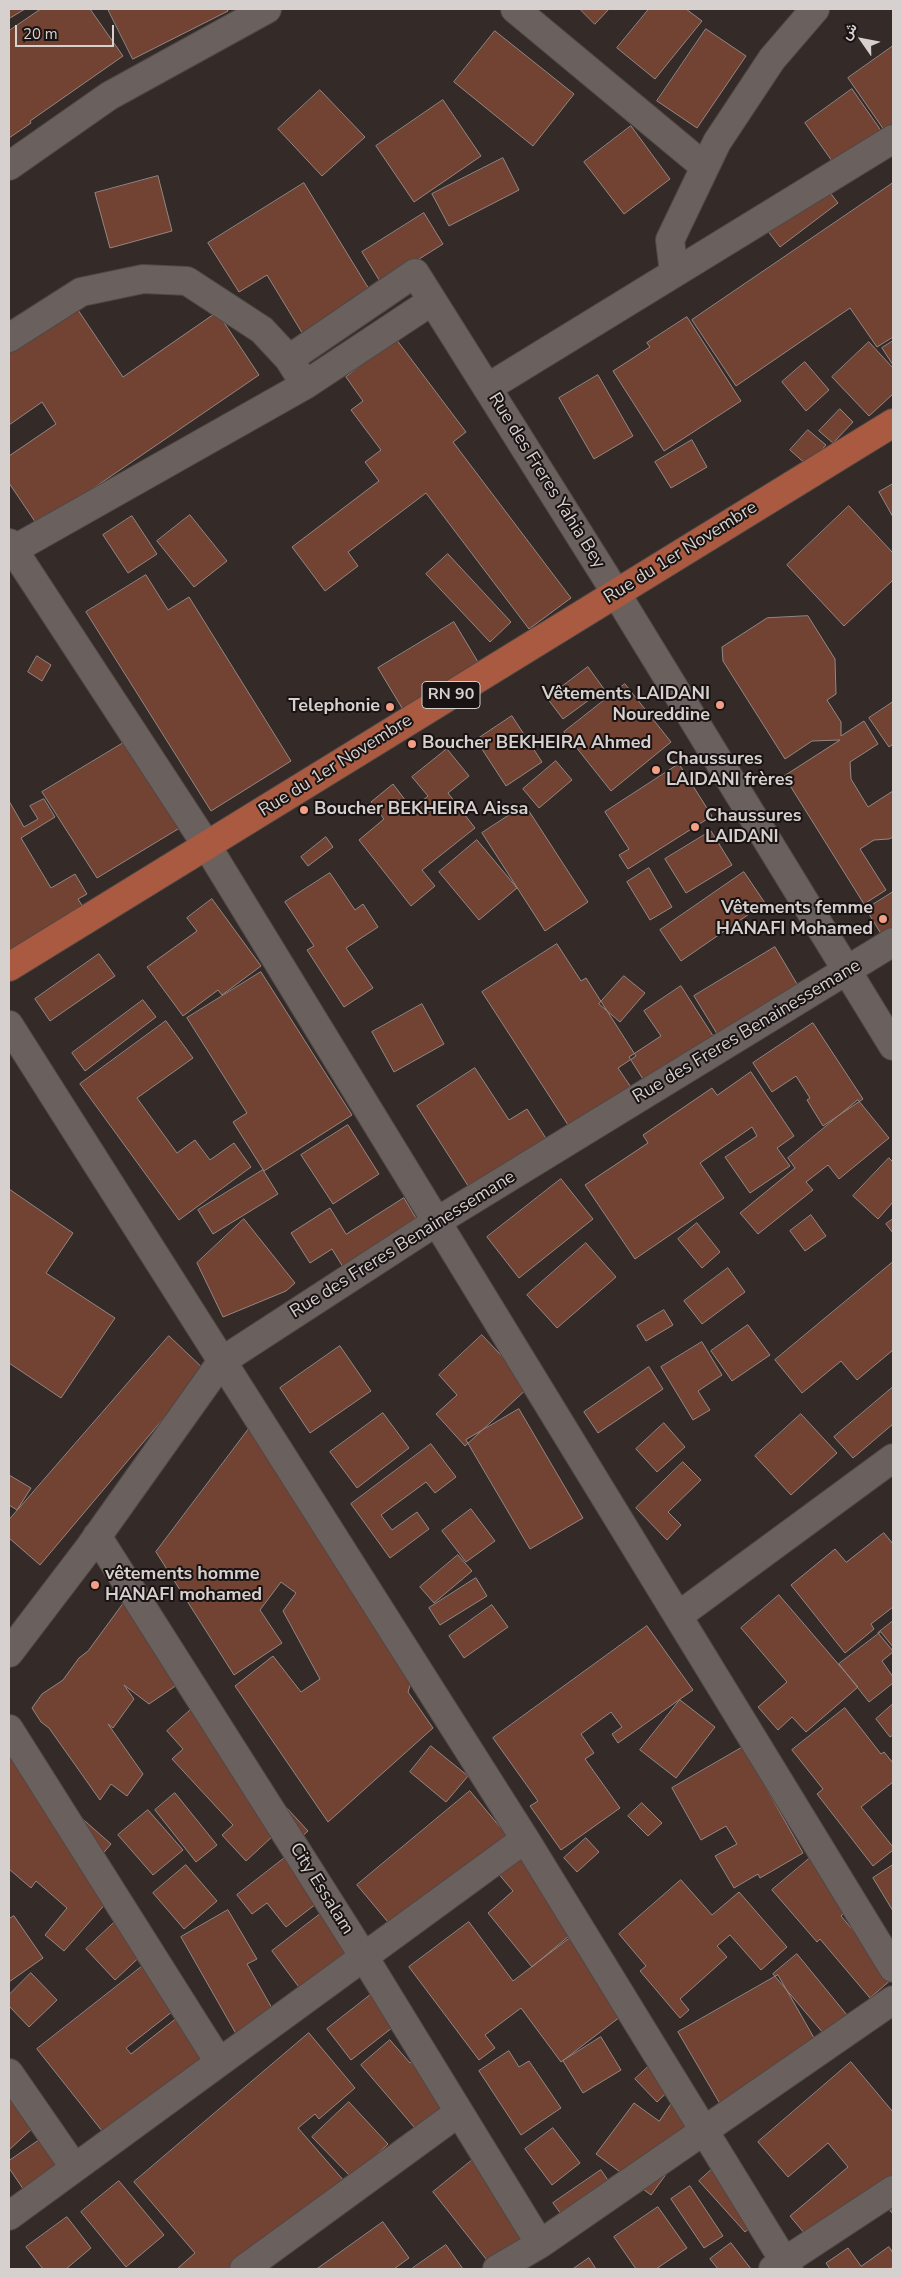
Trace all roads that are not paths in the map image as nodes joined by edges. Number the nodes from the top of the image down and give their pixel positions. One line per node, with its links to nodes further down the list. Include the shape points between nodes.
1 (267, 9): 5 (street, via 109,96)
2 (515, 9): 6 (street)
3 (815, 9): 6 (street, via 772,59 717,142)
4 (893, 139): 7 (street)
5 (9, 166)
6 (705, 167): 7 (street, via 670,240)
7 (674, 273): 12 (street)
8 (432, 301): 10 (street, Rue des Freres Yahia Bey, via 415,273); 11 (street); 12 (street, Rue des Freres Yahia Bey)
9 (9, 338): 10 (street, via 81,292 143,279 186,281 262,330)
10 (289, 359): 11 (street)
11 (305, 385): 14 (street)
12 (487, 388): 15 (street, Rue des Freres Yahia Bey)
13 (893, 423): 15 (main road, Rue du 1er Novembre / RN 90)
14 (11, 546): 16 (street)
15 (616, 592): 16 (main road, Rue du 1er Novembre / RN 90); 19 (street, Rue des Freres Yahia Bey)
16 (207, 846): 18 (main road, Rue du 1er Novembre / RN 90); 22 (street)
17 (893, 942): 19 (street, Rue des Freres Benainessemane)
18 (9, 967)
19 (847, 971): 21 (street, Rue des Freres Yahia Bey); 22 (street, Rue des Freres Benainessemane)
20 (9, 1025): 23 (street)
21 (893, 1046)
22 (436, 1222): 23 (street, Rue des Freres Benainessemane); 26 (street)
23 (222, 1361): 25 (street, Rue des Freres Benainessemane); 29 (street)
24 (893, 1458): 26 (street)
25 (97, 1536): 27 (street, Rue des Freres Benainessemane); 30 (street, City Essalam)
26 (678, 1616): 31 (street)
27 (9, 1653)
28 (9, 1729): 33 (street)
29 (525, 1839): 30 (street); 36 (street)
30 (364, 1957): 33 (street); 35 (street, City Essalam)
31 (893, 1968)
32 (893, 2000): 36 (street)
33 (220, 2062): 37 (street)
34 (9, 2073): 37 (street)
35 (458, 2113): 40 (street, City Essalam); 43 (street)
36 (704, 2131): 40 (street); 42 (street)
37 (74, 2168): 39 (street)
38 (893, 2190): 42 (street)
39 (9, 2216)
40 (540, 2244): 41 (street)
41 (509, 2266)
42 (782, 2267)
43 (244, 2269)

